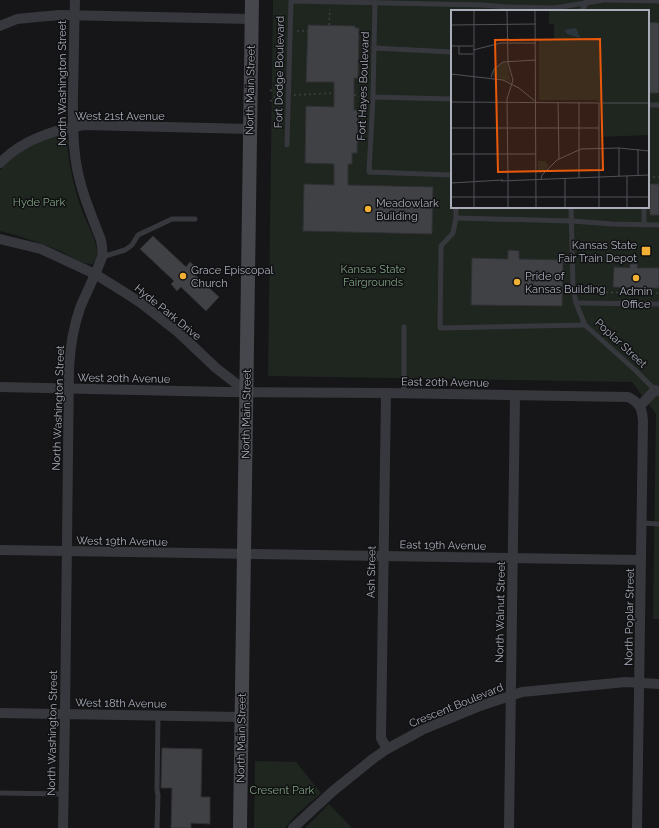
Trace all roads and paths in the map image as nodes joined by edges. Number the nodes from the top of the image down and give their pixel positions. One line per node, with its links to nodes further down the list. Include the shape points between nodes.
1 (74, 0): 9 (street, North Washington Street)
2 (252, 0): 10 (main road, North Main Street)
3 (605, 0): 5 (lane); 8 (lane)
4 (290, 1): 6 (lane); 13 (lane, Fort Dodge Boulevard)
5 (659, 1)
6 (330, 2): 7 (lane); 11 (path)
7 (375, 2): 8 (lane, via 554,8); 15 (lane, Fort Hayes Boulevard)
8 (586, 2)
9 (74, 15): 10 (street); 12 (street, via 37,16 17,19); 24 (street, North Washington Street)
10 (251, 19): 25 (main road, North Main Street)
11 (329, 25)
12 (0, 26)
13 (290, 30): 14 (path); 20 (lane, Fort Dodge Boulevard)
14 (308, 32)
15 (374, 48): 16 (lane); 21 (lane, Fort Hayes Boulevard)
16 (451, 52)
17 (270, 90): 23 (path, via 277,95)
18 (334, 93): 20 (path)
19 (354, 95): 21 (path)
20 (288, 96): 26 (lane, Fort Dodge Boulevard)
21 (373, 97): 22 (lane); 28 (lane, Fort Hayes Boulevard, via 369,172)
22 (451, 99)
23 (270, 101)
24 (73, 127): 25 (street, West 21st Avenue); 27 (street, West 21st Avenue, via 32,140 16,149); 38 (street, North Washington Street, via 79,178 102,246)
25 (250, 129): 48 (main road, North Main Street)
26 (287, 145)
27 (0, 163)
28 (451, 175)
29 (456, 208): 32 (lane)
30 (571, 208): 34 (lane, Poplar Street)
31 (644, 208): 35 (lane)
32 (456, 218): 34 (lane); 44 (lane, via 453,233 441,246 440,328)
33 (194, 219): 38 (lane, via 172,219 138,235 132,246)
34 (572, 221): 35 (lane); 40 (lane, Poplar Street)
35 (644, 225): 36 (lane)
36 (659, 225)
37 (0, 238): 39 (street, Hyde Park Drive, via 41,249)
38 (102, 257): 39 (street, North Washington Street)
39 (95, 274): 47 (street, North Washington Street, via 75,324 70,348); 48 (street, Hyde Park Drive, via 156,314)
40 (574, 291): 41 (path); 42 (lane, Poplar Street)
41 (659, 293)
42 (576, 303): 43 (lane); 44 (lane, Poplar Street)
43 (659, 304)
44 (586, 324): 49 (lane, Poplar Street)
45 (404, 327): 51 (lane)
46 (0, 387): 47 (street, West 20th Avenue)
47 (68, 388): 48 (street, West 20th Avenue); 57 (street, North Washington Street)
48 (246, 392): 50 (street, East 20th Avenue); 58 (main road, North Main Street)
49 (657, 392): 53 (street)
50 (386, 393): 51 (street, East 20th Avenue); 59 (street, Ash Street)
51 (404, 394): 52 (street, East 20th Avenue)
52 (515, 396): 53 (street, East 20th Avenue, via 628,397); 60 (street, North Walnut Street)
53 (640, 406): 54 (street, North Poplar Street, via 643,414)
54 (642, 523): 55 (lane); 61 (street, North Poplar Street)
55 (659, 524)
56 (0, 550): 57 (street, West 19th Avenue)
57 (66, 552): 58 (street, West 19th Avenue); 66 (street, North Washington Street)
58 (244, 554): 59 (street, East 19th Avenue); 68 (main road, North Main Street)
59 (384, 557): 60 (street, East 19th Avenue); 69 (street, Ash Street, via 381,738)
60 (512, 558): 61 (street, East 19th Avenue); 64 (street, North Walnut Street)
61 (641, 560): 62 (street, North Poplar Street)
62 (640, 683): 63 (street, Crescent Boulevard); 64 (street, Crescent Boulevard, via 574,686 522,692); 77 (street, North Poplar Street)
63 (659, 684)
64 (511, 696): 69 (street, Crescent Boulevard, via 422,730); 76 (street, North Walnut Street)
65 (0, 713): 66 (street, West 18th Avenue)
66 (65, 714): 67 (street, West 18th Avenue); 71 (street, North Washington Street)
67 (158, 716): 68 (street, West 18th Avenue); 73 (lane)
68 (241, 717): 74 (main road, North Main Street)
69 (387, 749): 75 (street, Crescent Boulevard, via 333,791)
70 (0, 793): 71 (lane)
71 (64, 794): 72 (street, North Washington Street)
72 (63, 828)
73 (157, 828)
74 (240, 828)
75 (293, 828)
76 (509, 828)
77 (637, 828)

